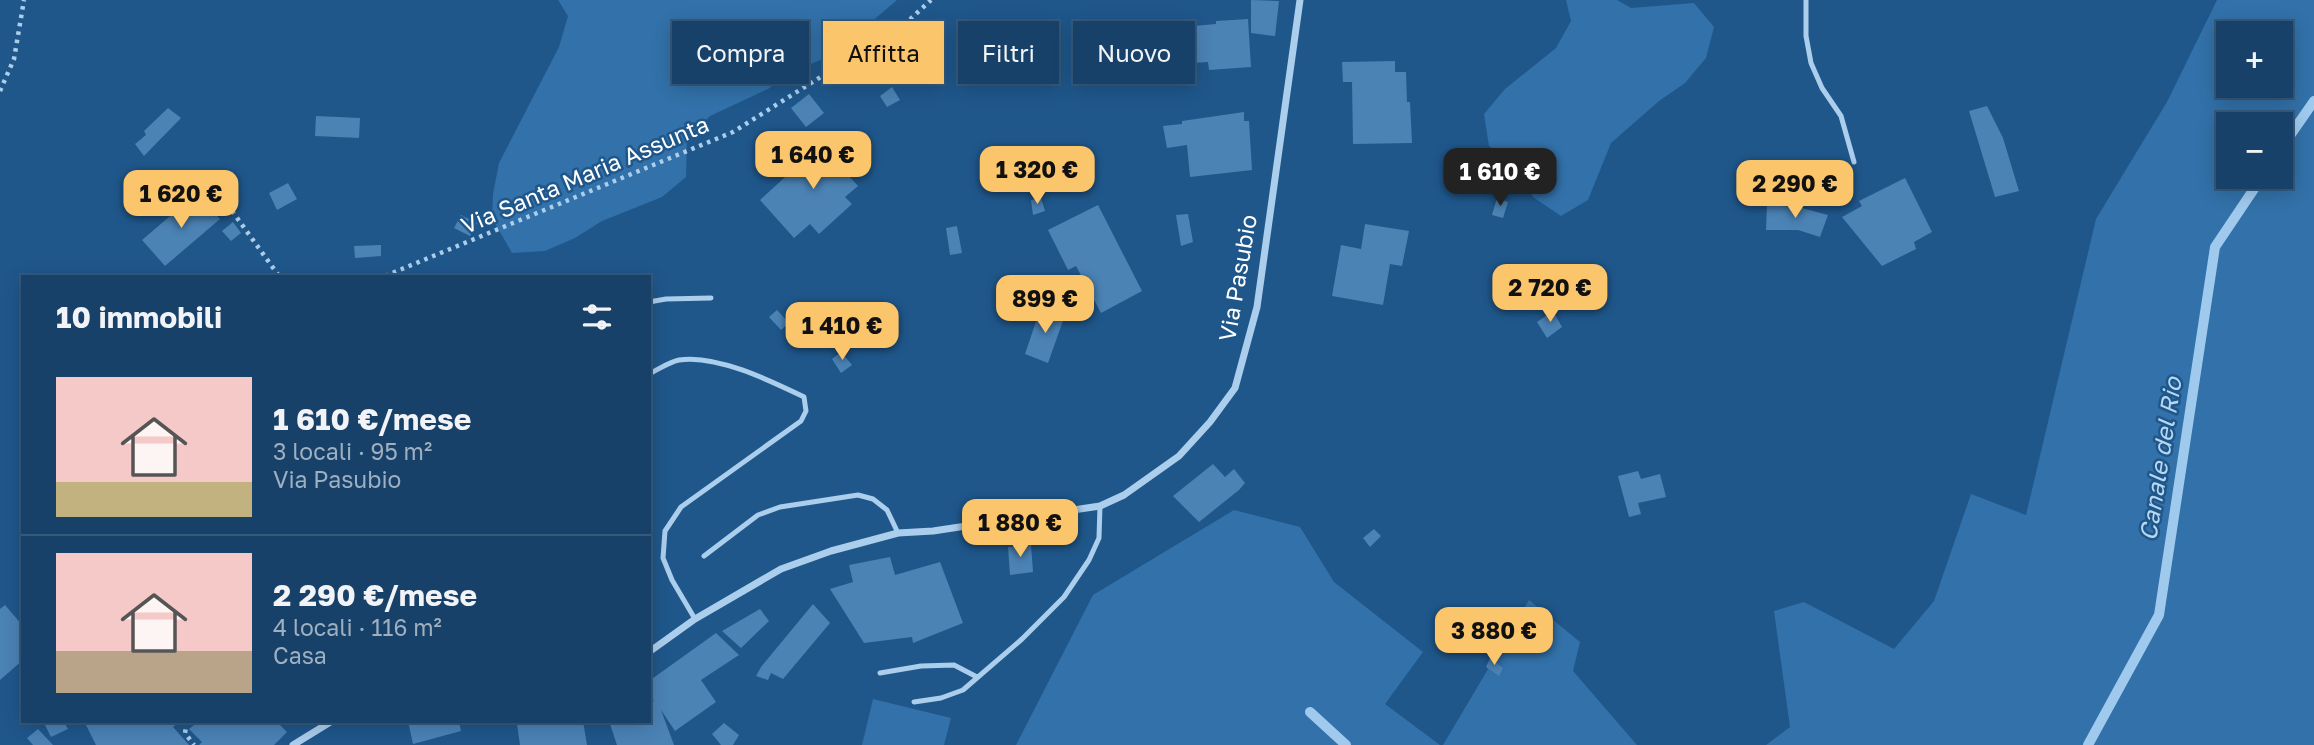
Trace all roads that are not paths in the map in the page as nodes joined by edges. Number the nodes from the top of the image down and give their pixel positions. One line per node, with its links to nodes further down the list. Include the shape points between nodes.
1 (1300, 0): 7 (street, Via Pasubio, via 1258,307 1235,388 1179,456 1124,495)
2 (1806, 0): 3 (lane, via 1811,63 1841,116)
3 (1854, 162)
4 (711, 298): 5 (lane)
5 (651, 302)
6 (651, 373): 10 (lane, via 676,361 694,359 758,375 804,397 802,421 681,507 665,531 663,558)
7 (1100, 506): 8 (street, Via Pasubio); 13 (lane, via 1099,538 1064,597)
8 (898, 533): 9 (lane, via 887,510 858,495 780,507 758,515); 10 (street, Via Pasubio, via 781,569)
9 (704, 556)
10 (695, 619): 11 (street, Via Pasubio)
11 (651, 651)
12 (880, 673): 13 (lane, via 954,665)
13 (977, 677): 14 (lane, via 963,690)
14 (914, 702)
15 (329, 723): 16 (street)
16 (293, 745)

